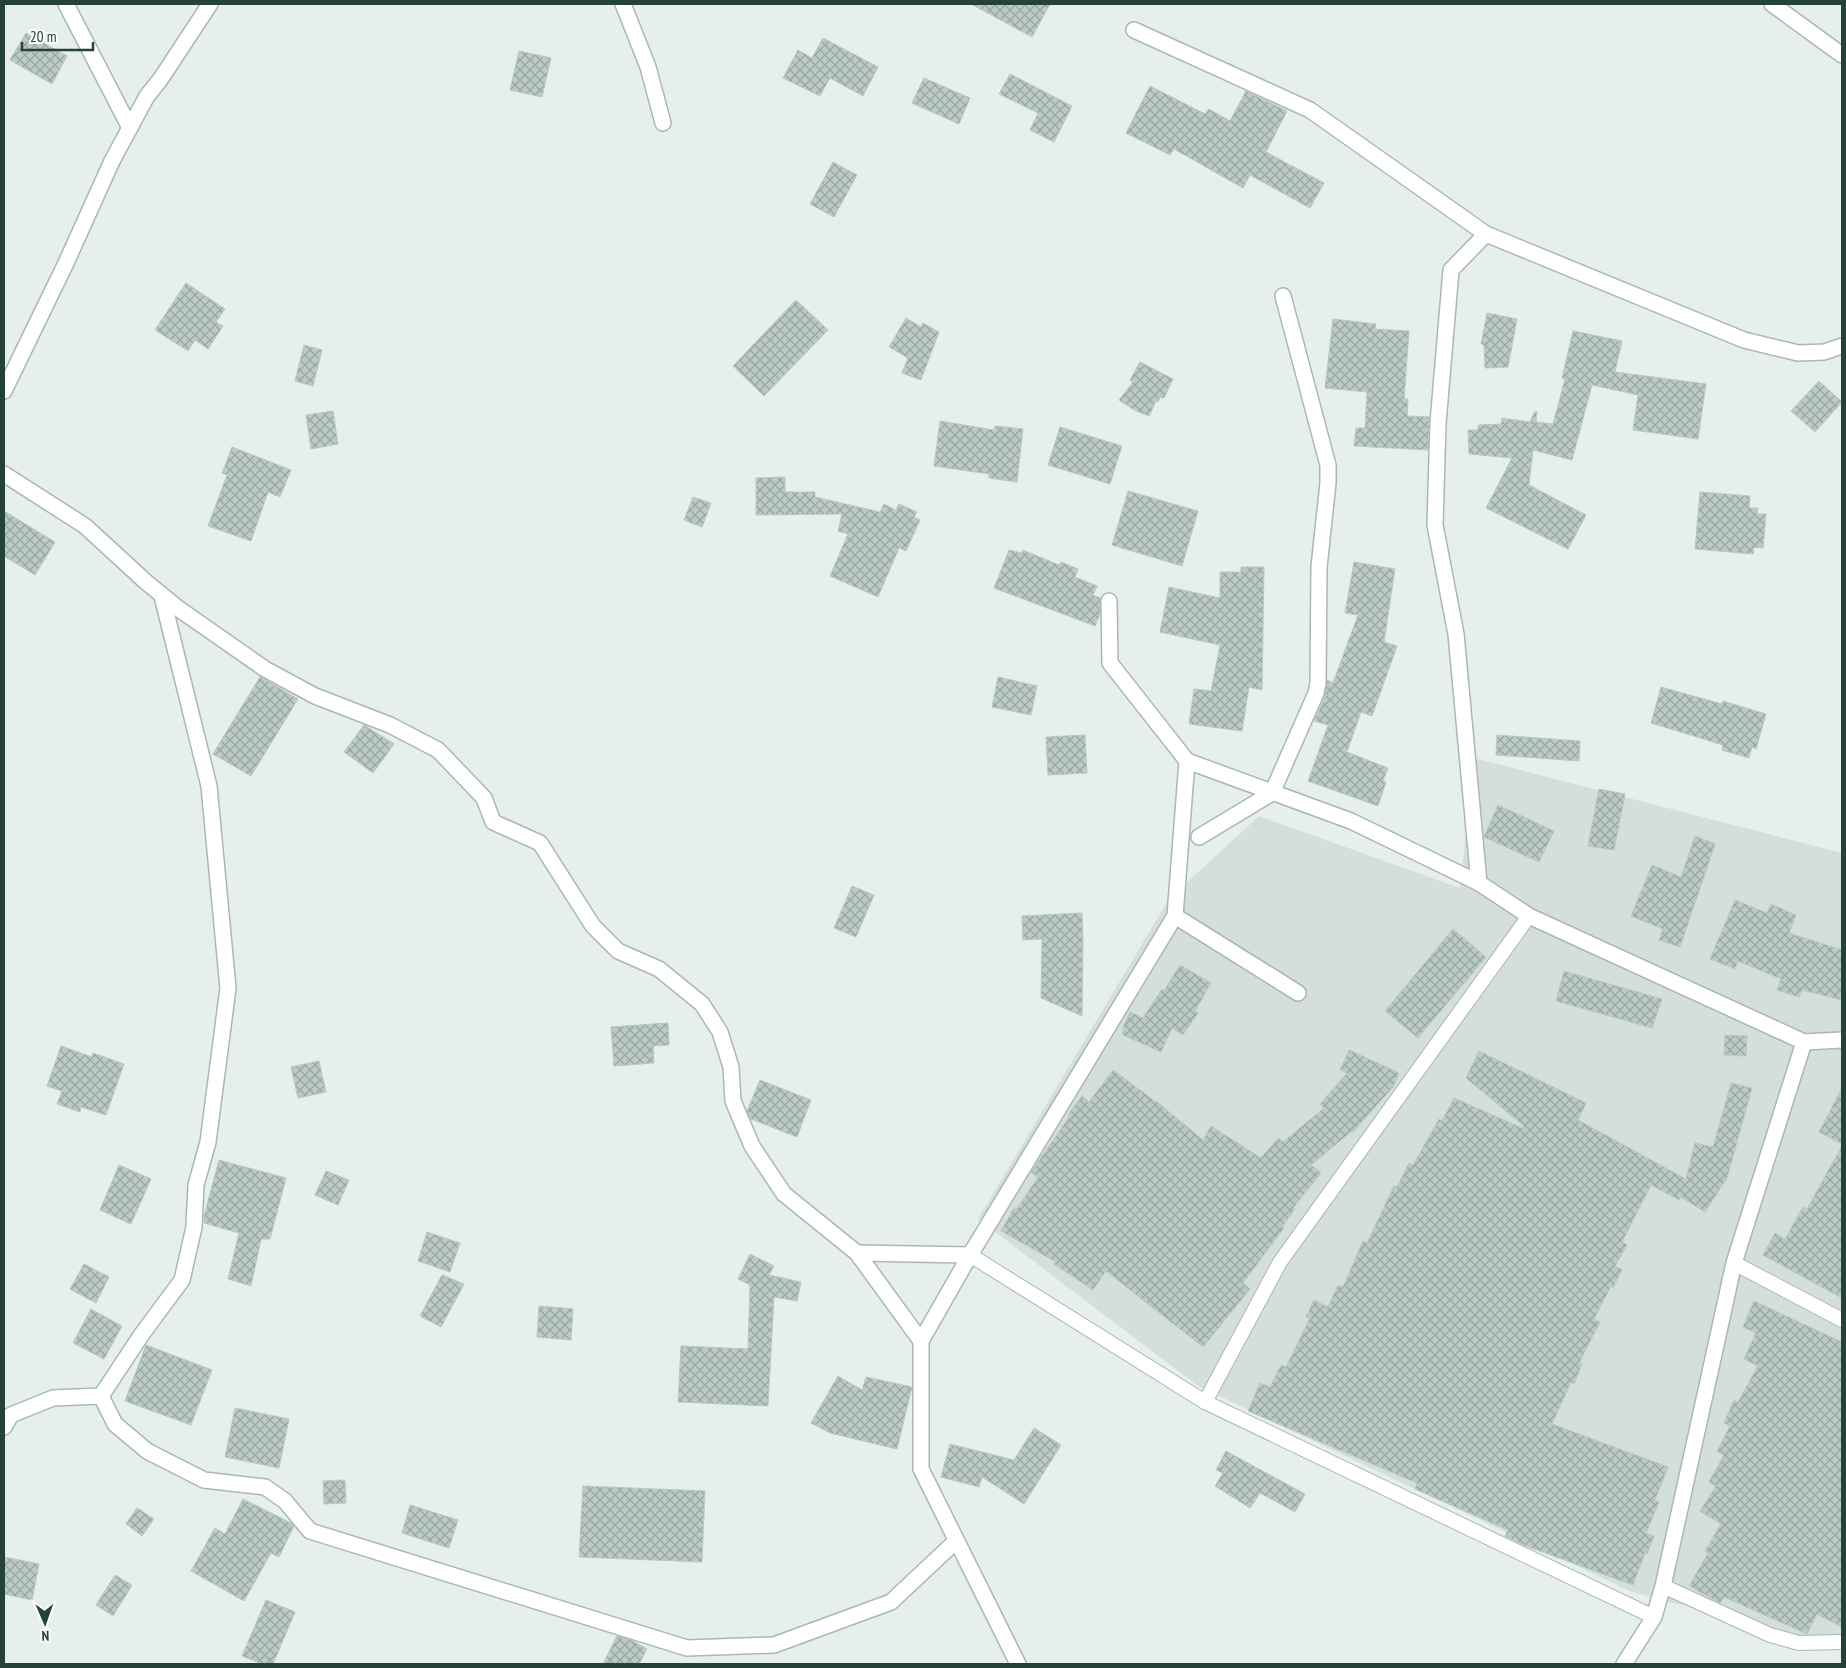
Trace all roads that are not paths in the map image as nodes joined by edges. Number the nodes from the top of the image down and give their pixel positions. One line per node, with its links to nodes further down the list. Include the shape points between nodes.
1 (66, 4): 8 (street)
2 (210, 4): 8 (street, via 147,96)
3 (623, 4): 7 (street, via 648,67)
4 (1772, 4): 6 (street)
5 (1134, 30): 9 (street, via 1310,110)
6 (1842, 55)
7 (663, 123)
8 (130, 128): 12 (street)
9 (1486, 234): 11 (street, via 1744,340 1798,353 1824,352); 19 (street, via 1451,270 1438,423 1435,525 1456,634)
10 (1283, 296): 17 (street, via 1328,465 1328,483 1319,567 1318,683)
11 (1842, 346)
12 (4, 390)
13 (4, 474): 14 (street, via 85,526)
14 (162, 596): 25 (street, via 274,673 315,696 390,725 438,750 484,798 493,822 540,843 593,926 618,951 659,969 702,1004 720,1032 731,1067 733,1101 752,1146 784,1194); 30 (street, via 209,786 228,988 208,1142 196,1185 194,1227 182,1280)
15 (1109, 600): 16 (street, via 1110,663)
16 (1187, 761): 17 (street); 20 (street)
17 (1272, 793): 18 (street); 19 (street, via 1351,821)
18 (1199, 837)
19 (1479, 883): 21 (street)
20 (1175, 916): 22 (street); 26 (street)
21 (1530, 916): 24 (street); 31 (lane, via 1280,1262)
22 (1298, 993)
23 (1842, 1040): 24 (street)
24 (1804, 1042): 27 (street)
25 (857, 1253): 26 (street); 29 (street)
26 (970, 1255): 29 (street); 31 (lane)
27 (1734, 1263): 28 (lane); 34 (street)
28 (1842, 1320)
29 (921, 1342): 33 (street, via 921,1469)
30 (101, 1396): 32 (street, via 52,1398 11,1415); 33 (street, via 115,1424 147,1451 204,1480 265,1487 285,1501 310,1531 687,1648 774,1645 891,1602)
31 (1205, 1402): 35 (lane)
32 (4, 1427)
33 (956, 1541): 37 (street)
34 (1663, 1586): 35 (street); 36 (lane, via 1770,1635 1799,1643)
35 (1654, 1617): 38 (street)
36 (1842, 1642)
37 (1018, 1664)
38 (1624, 1664)

